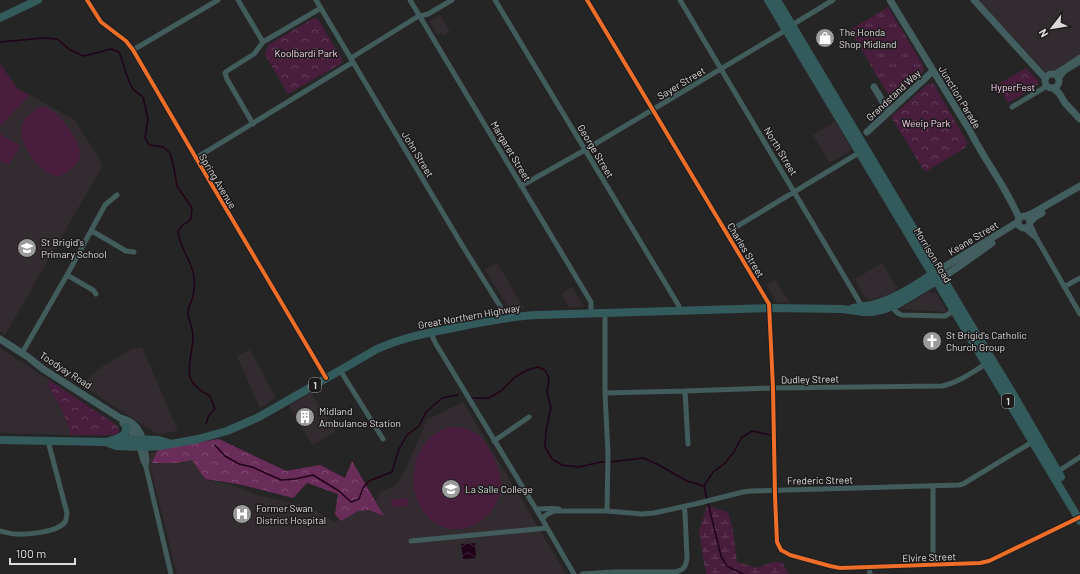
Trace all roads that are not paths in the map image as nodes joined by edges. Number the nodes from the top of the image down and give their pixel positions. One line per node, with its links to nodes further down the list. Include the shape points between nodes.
1 (38, 0): 19 (main road)
2 (87, 0): 22 (street, Spring Avenue, via 99,20 126,41)
3 (218, 0): 22 (street)
4 (238, 0): 21 (street)
5 (316, 0): 17 (street, John Street)
6 (410, 0): 18 (street, Margaret Street)
7 (452, 0): 18 (street)
8 (495, 0): 37 (street, George Street)
9 (587, 0): 31 (street, Charles Street)
10 (680, 0): 26 (street, North Street)
11 (768, 0): 20 (main road, Morrison Road)
12 (777, 0): 20 (main road, Morrison Road)
13 (833, 0): 20 (street, Sayer Street)
14 (890, 0): 27 (street, Junction Parade)
15 (974, 0): 28 (street)
16 (978, 0): 28 (street)
17 (321, 8): 21 (street); 24 (street, John Street)
18 (420, 16): 24 (street); 40 (street, Margaret Street)
19 (0, 18)
20 (789, 28): 26 (street, Sayer Street); 38 (main road, Morrison Road); 38 (main road, Morrison Road, via 794,44)
21 (263, 42): 35 (street, via 254,54 225,73)
22 (133, 50): 39 (street, Spring Avenue)
23 (1080, 57): 28 (street, via 1060,70)
24 (352, 60): 35 (street); 62 (street, John Street, via 500,306)
25 (1080, 62): 28 (street)
26 (721, 68): 31 (street, Sayer Street); 43 (street, North Street)
27 (933, 71): 32 (street, Grandstand Way); 45 (street, Junction Parade)
28 (1052, 81): 30 (street); 33 (street); 34 (street)
29 (874, 87): 32 (street)
30 (1012, 107)
31 (653, 110): 37 (street, Sayer Street); 47 (street, Charles Street)
32 (889, 112): 36 (street, Grandstand Way)
33 (1080, 113)
34 (1080, 119)
35 (253, 124): 39 (street)
36 (867, 132)
37 (585, 150): 40 (street, Sayer Street); 58 (street, George Street, via 679,306)
38 (863, 150): 43 (street); 50 (main road, Morrison Road)
39 (196, 158): 68 (street, Spring Avenue)
40 (522, 186): 60 (street, Margaret Street, via 591,302)
41 (1080, 186): 45 (street, Keane Street)
42 (1080, 191): 45 (street, Keane Street)
43 (795, 192): 47 (street); 57 (street, North Street)
44 (117, 195): 46 (street, via 105,205)
45 (1024, 222): 50 (street, Keane Street, via 964,263); 52 (street, via 1037,239)
46 (92, 231): 48 (street, via 126,251); 49 (street)
47 (726, 233): 56 (street, Charles Street)
48 (134, 252)
49 (68, 275): 53 (street); 65 (street)
50 (938, 276): 54 (main road, Great Northern Highway / 1, via 902,293); 55 (main road, Morrison Road / 1); 80 (main road, Morrison Road / 1, via 1013,394)
51 (1080, 278): 52 (street)
52 (1064, 287): 61 (street)
53 (96, 294)
54 (890, 303): 55 (street, via 898,314 902,315 945,316 950,313); 57 (main road, Great Northern Highway / 1, via 879,310)
55 (952, 307): 66 (main road, Morrison Road / 1)
56 (770, 308): 57 (main road, Great Northern Highway / 1); 58 (main road, Great Northern Highway / 1); 69 (street, Charles Street)
57 (864, 309)
58 (679, 311): 59 (main road, Great Northern Highway / 1)
59 (605, 313): 60 (main road, Great Northern Highway / 1); 71 (street)
60 (590, 314): 62 (main road, Great Northern Highway / 1, via 522,315)
61 (1080, 314)
62 (503, 318): 63 (main road, Great Northern Highway / 1)
63 (432, 331): 67 (main road, Great Northern Highway / 1, via 395,341); 79 (street, via 436,344)
64 (0, 340): 65 (street, Toodyay Road)
65 (22, 353): 73 (street, Toodyay Road)
66 (986, 364): 69 (street, Dudley Street, via 956,382 942,386); 80 (main road, Morrison Road / 1)
67 (340, 370): 68 (main road, Great Northern Highway / 1); 76 (street)
68 (326, 378): 82 (main road, Great Northern Highway / 1, via 237,427 188,441 171,443 159,440)
69 (774, 388): 70 (street, Dudley Street); 87 (street, Charles Street)
70 (685, 392): 71 (street, Dudley Street); 83 (street)
71 (605, 393): 91 (street)
72 (529, 417): 79 (street)
73 (120, 418): 74 (street, Toodyay Road); 82 (street, Toodyay Road, via 136,426 142,435)
74 (126, 427): 75 (main road, via 123,436); 82 (street, Toodyay Road)
75 (116, 439): 81 (main road, Great Northern Highway / 1); 82 (main road, Great Northern Highway / 1)
76 (383, 439)
77 (0, 440): 78 (main road, Great Northern Highway / 1)
78 (48, 441): 81 (main road, Great Northern Highway / 1); 95 (street, via 67,513 64,523 34,533 15,534)
79 (494, 441): 89 (street)
80 (1036, 441): 85 (main road, Morrison Road / 1); 86 (street, Frederic Street, via 959,486)
81 (106, 442): 82 (main road, Great Northern Highway / 1, via 116,446)
82 (141, 443): 102 (street, via 143,461)
83 (688, 444)
84 (1080, 457): 85 (street)
85 (1055, 473): 92 (main road, Morrison Road / 1)
86 (933, 486): 87 (street, Frederic Street); 98 (street)
87 (775, 490): 88 (street, Frederic Street, via 743,492); 97 (street, Charles Street)
88 (684, 507): 91 (street, Frederic Street, via 642,514); 101 (street, via 686,563 683,569)
89 (536, 509): 90 (street, Frederic Street); 93 (street)
90 (568, 511): 91 (street, Frederic Street); 93 (street, Frederic Street, via 554,511)
91 (607, 511)
92 (1080, 517): 98 (street, Elvire Street, via 985,562)
93 (542, 518): 94 (street)
94 (547, 528): 96 (street); 103 (street)
95 (0, 531)
96 (411, 541)
97 (777, 542): 99 (street, Elvire Street, via 781,550 790,555 830,566)
98 (934, 564): 99 (street, Elvire Street)
99 (869, 567): 105 (street)
100 (614, 573): 101 (street); 104 (street)
101 (674, 573)
102 (171, 574)
103 (574, 574)
104 (582, 574)
105 (870, 574)

